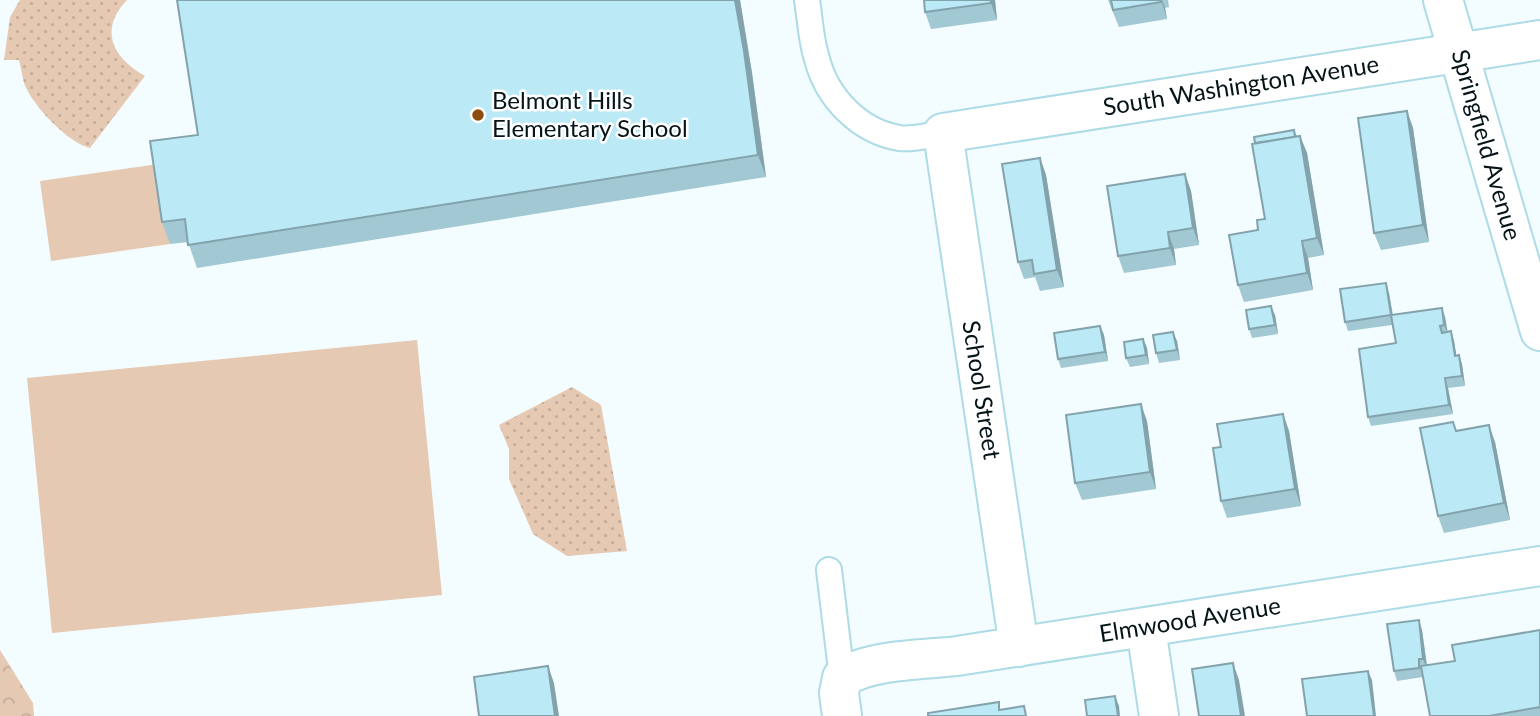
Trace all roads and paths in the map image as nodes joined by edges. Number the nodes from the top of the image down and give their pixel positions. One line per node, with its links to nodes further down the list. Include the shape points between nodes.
1 (807, 0): 5 (lane, via 817,59 828,87 847,112 872,129 901,138)
2 (1443, 0): 4 (street, Springfield Avenue)
3 (1540, 40): 4 (street, South Washington Avenue)
4 (1459, 52): 5 (street, South Washington Avenue); 6 (street, Springfield Avenue)
5 (943, 133): 10 (street, School Street)
6 (1540, 331)
7 (1540, 566): 9 (street, Elmwood Avenue)
8 (829, 570): 11 (lane)
9 (1146, 628): 10 (street, Elmwood Avenue); 13 (street)
10 (1019, 647): 11 (street, Elmwood Avenue, via 884,664)
11 (842, 678): 12 (street)
12 (842, 716)
13 (1159, 716)

